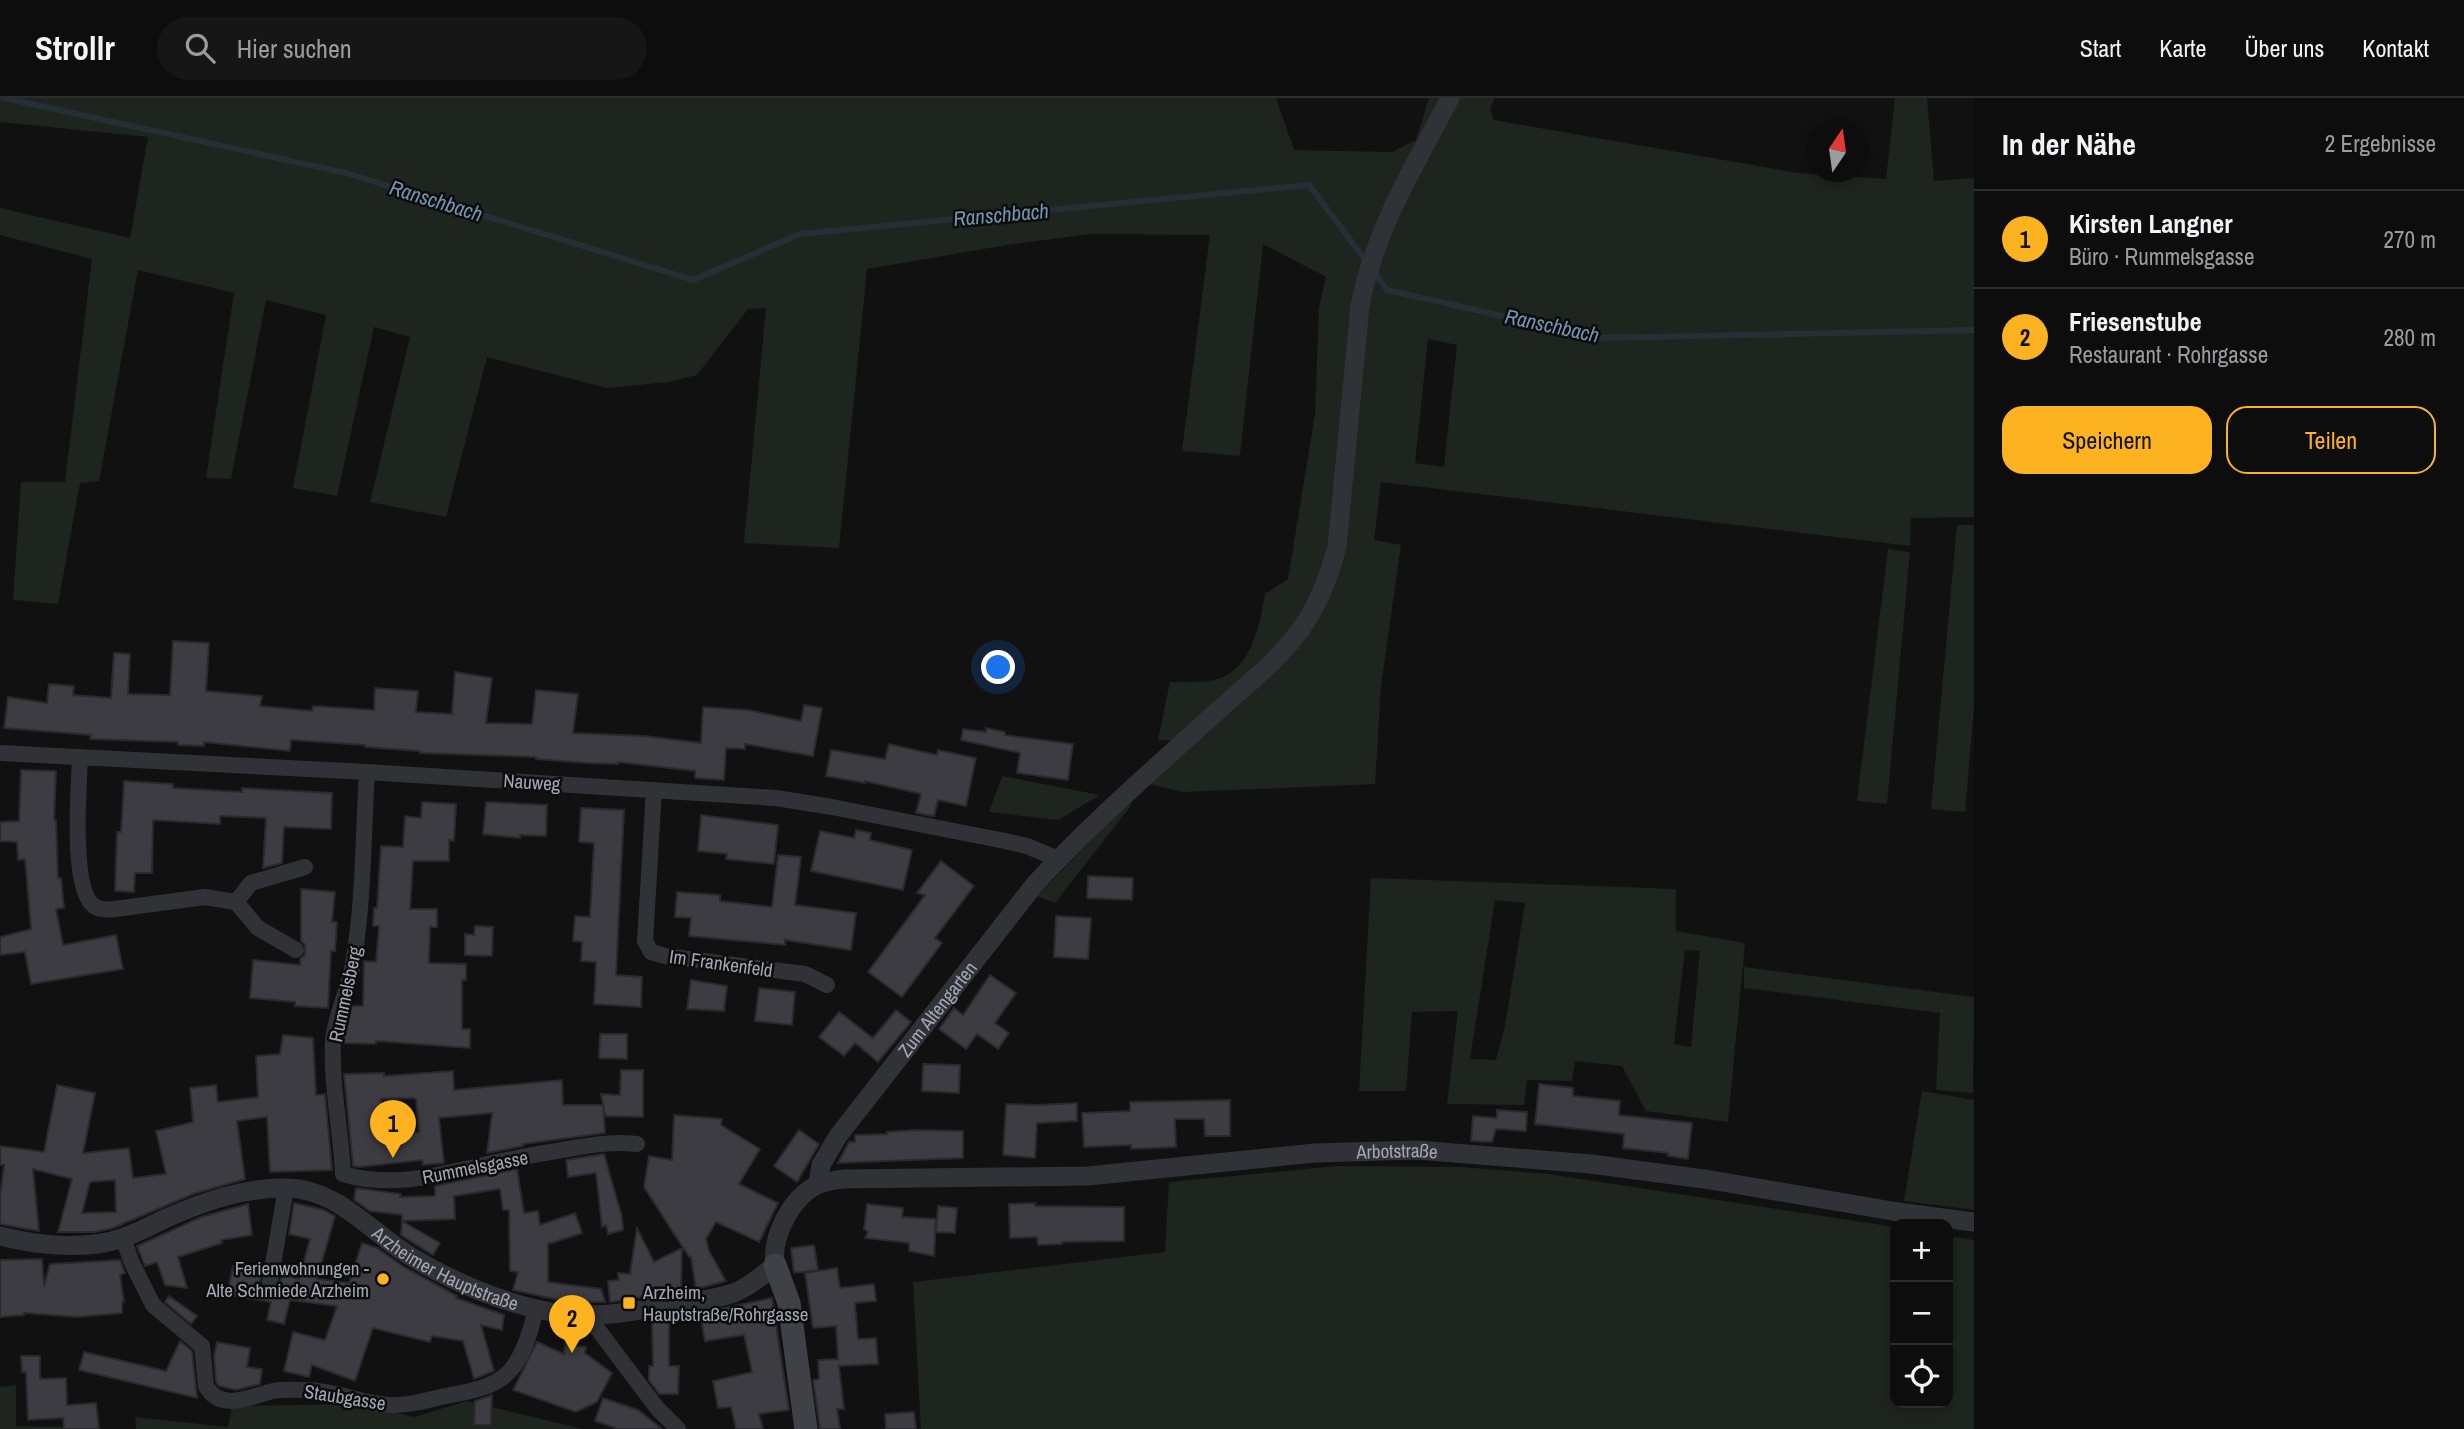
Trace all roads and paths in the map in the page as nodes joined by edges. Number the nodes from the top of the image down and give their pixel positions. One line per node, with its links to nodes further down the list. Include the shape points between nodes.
1 (1450, 98): 6 (street, Zum Altengarten, via 1369,264 1360,306 1337,547 1329,578 1280,654)
2 (0, 753): 3 (street, Nauweg)
3 (80, 757): 4 (street, Nauweg); 8 (street, via 79,864 84,890 94,906 104,910 205,897)
4 (367, 772): 5 (street, Nauweg); 12 (street, Rummelsberg, via 355,949 333,1040)
5 (654, 790): 6 (street, Nauweg, via 776,798 832,807 1027,846); 10 (street, Im Frankenfeld, via 645,941 651,952 806,974)
6 (1058, 859): 13 (street, Zum Altengarten, via 838,1136 821,1166)
7 (305, 867): 8 (street, via 251,883)
8 (236, 902): 9 (street, via 258,928)
9 (296, 950)
10 (827, 985)
11 (637, 1144): 12 (street, Rummelsgasse, via 602,1144 398,1182)
12 (342, 1174): 15 (street)
13 (818, 1184): 16 (street, Arbotstraße, via 844,1179 1088,1176 1315,1153 1417,1150 1591,1164); 19 (street, Zum Altengarten, via 802,1196 783,1225 774,1249)
14 (286, 1188): 15 (street, Arzheimer Hauptstraße); 18 (street, Arzheimer Hauptstraße, via 206,1202); 20 (street)
15 (320, 1194): 21 (street, Arzheimer Hauptstraße, via 420,1261 488,1293)
16 (1974, 1222)
17 (0, 1236): 18 (street, Arzheimer Hauptstraße, via 64,1244)
18 (123, 1238): 21 (street, Staubgasse, via 153,1305 202,1346 209,1391 231,1401 283,1390 318,1390 405,1405 478,1388 500,1380 511,1369)
19 (775, 1265): 22 (street, Arzheimer Hauptstraße, via 752,1283 727,1294); 24 (main road, via 789,1303)
20 (270, 1282)
21 (536, 1308): 22 (street, Arzheimer Hauptstraße)
22 (587, 1315): 23 (street)
23 (678, 1429)
24 (806, 1429)

